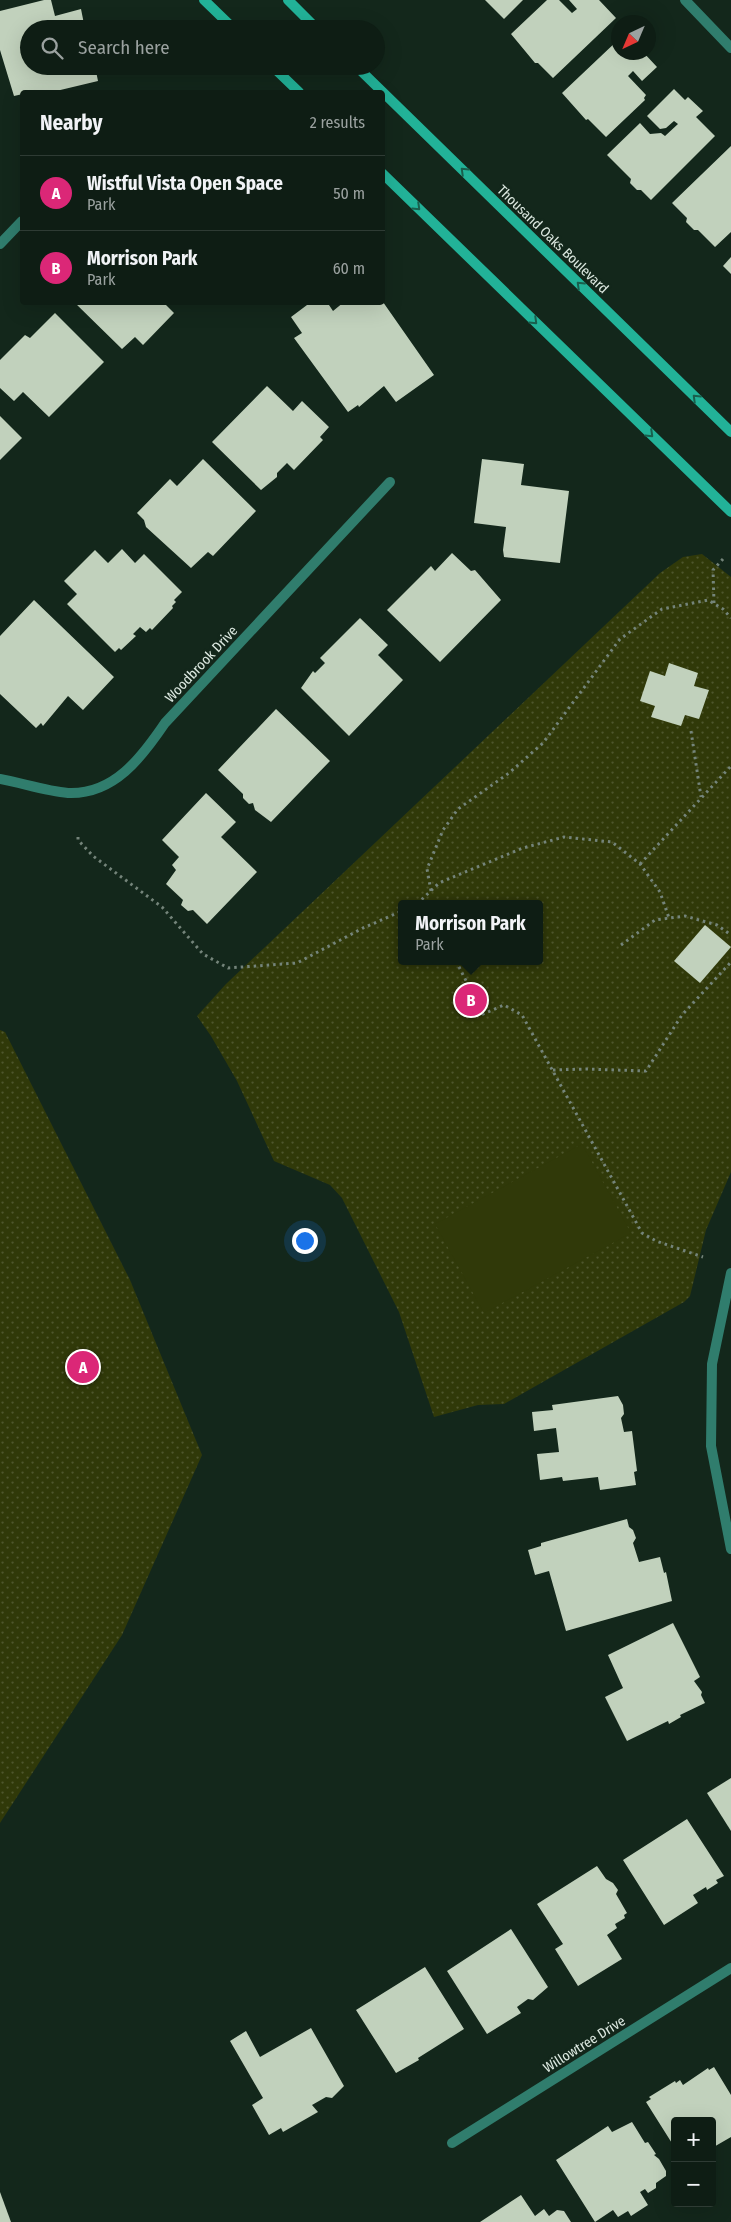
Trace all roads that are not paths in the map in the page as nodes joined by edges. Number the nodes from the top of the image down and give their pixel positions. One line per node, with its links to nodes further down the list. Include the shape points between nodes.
1 (204, 0): 4 (main road)
2 (288, 0): 5 (main road)
3 (685, 0): 6 (street)
4 (225, 20)
5 (309, 20)
6 (731, 48)
7 (281, 75): 9 (main road)
8 (365, 75): 10 (main road, Thousand Oaks Boulevard, one-way to 8)
9 (297, 90)
10 (381, 90)
11 (385, 94): 15 (main road, Thousand Oaks Boulevard, one-way to 11)
12 (385, 176): 17 (main road, one-way to 17)
13 (20, 223): 14 (street)
14 (0, 244)
15 (731, 432)
16 (390, 482): 18 (street, Woodbrook Drive, via 165,723 143,755 114,781 94,790 68,793)
17 (731, 512)
18 (0, 779)
19 (731, 1273): 20 (street, via 712,1364 711,1446)
20 (731, 1549)
21 (731, 1968): 22 (street, Willowtree Drive)
22 (452, 2143)

